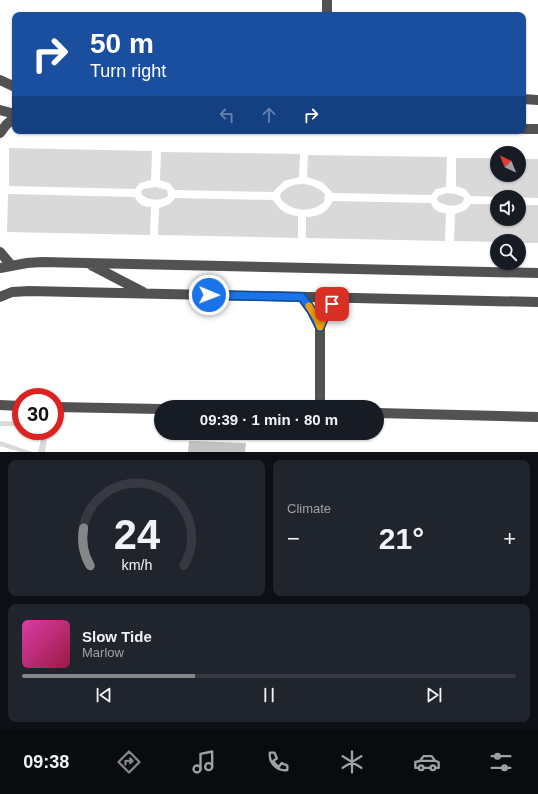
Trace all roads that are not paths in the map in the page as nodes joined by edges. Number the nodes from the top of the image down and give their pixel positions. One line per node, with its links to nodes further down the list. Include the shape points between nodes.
1 (327, 0): 2 (street)
2 (327, 12)
3 (0, 80): 4 (street)
4 (12, 86)
5 (526, 99): 6 (street)
6 (538, 100)
7 (0, 110): 8 (street)
8 (12, 113)
9 (12, 120): 12 (street)
10 (526, 129): 11 (street)
11 (538, 129)
12 (0, 133)
13 (0, 252): 15 (street)
14 (87, 264): 15 (street, via 42,262); 17 (street); 18 (street)
15 (11, 265): 16 (street)
16 (0, 268)
17 (538, 273)
18 (147, 294): 19 (street, via 25,291 12,292); 20 (street)
19 (0, 297)
20 (302, 297): 21 (street); 23 (street)
21 (339, 298): 22 (street); 23 (street, via 327,311)
22 (538, 302)
23 (320, 327): 24 (street)
24 (320, 400)
25 (0, 406): 26 (street)
26 (12, 406)
27 (64, 407): 28 (street)
28 (154, 409)
29 (384, 414): 30 (street)
30 (538, 417)

